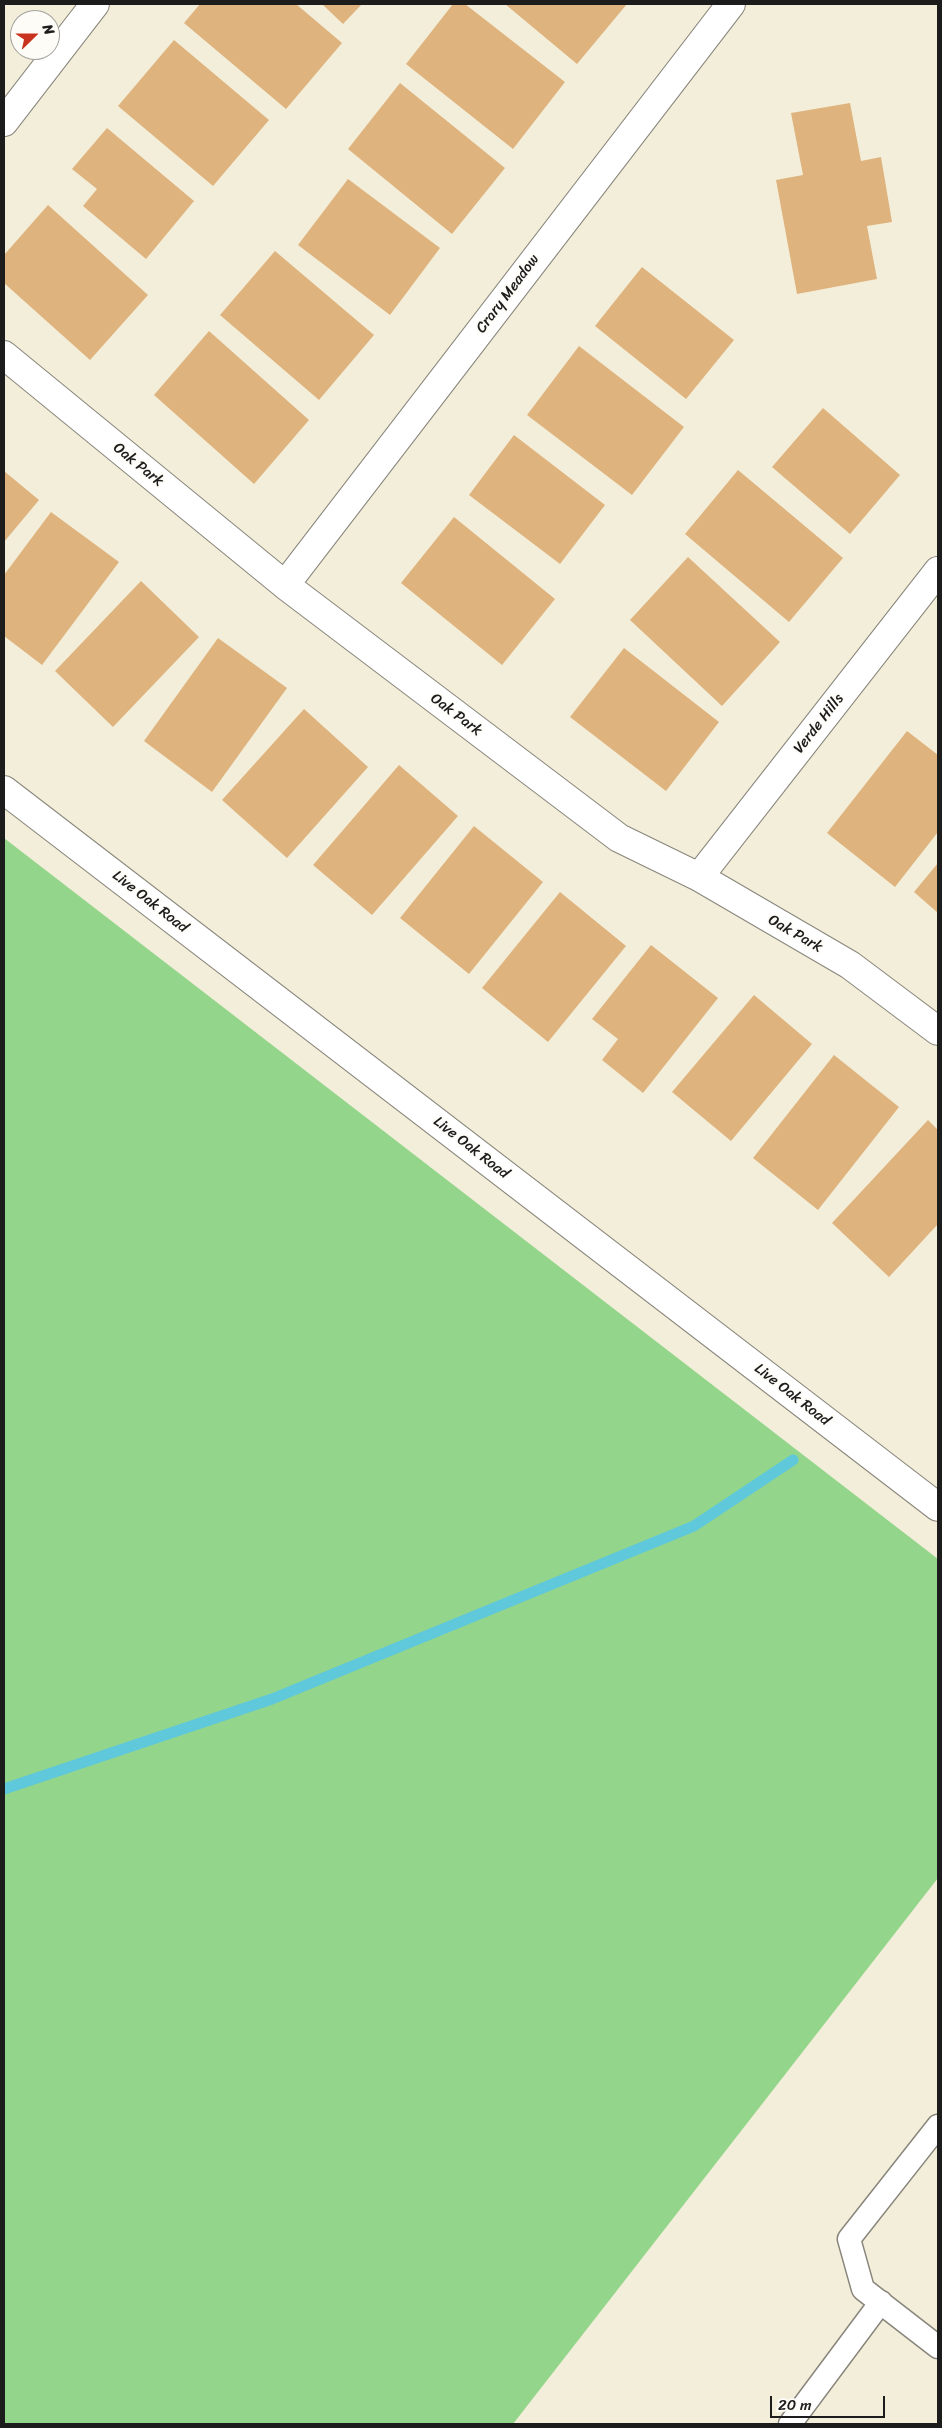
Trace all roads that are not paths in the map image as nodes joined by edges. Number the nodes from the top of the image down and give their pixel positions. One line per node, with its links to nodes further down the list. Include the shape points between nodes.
1 (95, 4): 3 (street)
2 (731, 4): 6 (street, Crary Meadow)
3 (4, 122)
4 (4, 355): 6 (street, Oak Park)
5 (938, 571): 8 (street, Verde Hills)
6 (285, 585): 8 (street, Oak Park, via 619,838)
7 (4, 790): 10 (street, Live Oak Road)
8 (699, 877): 9 (street, Oak Park, via 850,965)
9 (938, 1031)
10 (938, 1507)
11 (938, 2126): 12 (lane, via 849,2239 863,2289)
12 (881, 2302): 13 (lane); 14 (lane)
13 (938, 2347)
14 (790, 2424)

